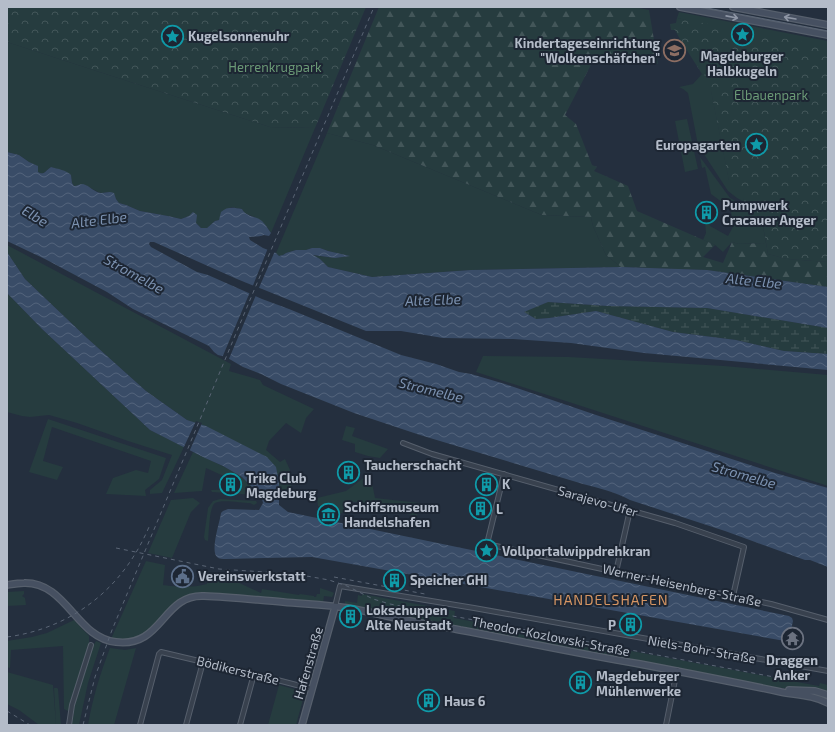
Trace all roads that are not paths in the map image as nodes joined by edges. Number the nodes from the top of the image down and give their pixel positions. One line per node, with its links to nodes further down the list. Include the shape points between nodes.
1 (680, 7): 4 (main road, one-way to 4)
2 (733, 7): 3 (main road, one-way to 2)
3 (828, 25)
4 (828, 35)
5 (403, 443): 6 (street, Sarajevo-Ufer, via 432,454)
6 (504, 474): 7 (street, Sarajevo-Ufer); 8 (street, Werner-Heisenberg-Straße, via 487,544)
7 (630, 510): 8 (street); 10 (street, Sarajevo-Ufer, via 744,547)
8 (616, 572): 10 (street, Werner-Heisenberg-Straße)
9 (7, 585): 11 (main road, Theodor-Kozlowski-Straße, via 40,585 62,600 90,631 102,639 122,643 133,642 149,634 177,604 194,596)
10 (733, 596): 12 (street, Werner-Heisenberg-Straße)
11 (335, 607): 15 (main road, Theodor-Kozlowski-Straße); 16 (street, Niels-Bohr-Straße, via 340,586); 18 (main road, Hafenstraße)
12 (828, 620)
13 (91, 645): 22 (street, via 72,705)
14 (204, 662): 17 (street, Bödikerstraße); 23 (street, Bödikerstraße, via 160,652); 24 (street)
15 (677, 670): 19 (main road, Theodor-Kozlowski-Straße); 27 (street)
16 (828, 671)
17 (254, 674): 18 (street, Bödikerstraße); 25 (street)
18 (312, 689): 26 (main road, Hafenstraße)
19 (772, 690): 20 (main road, Theodor-Kozlowski-Straße, via 812,690); 21 (main road, Theodor-Kozlowski-Straße)
20 (828, 695)
21 (828, 703)
22 (69, 725)
23 (140, 725)
24 (186, 725)
25 (240, 725)
26 (302, 725)
27 (666, 725)

